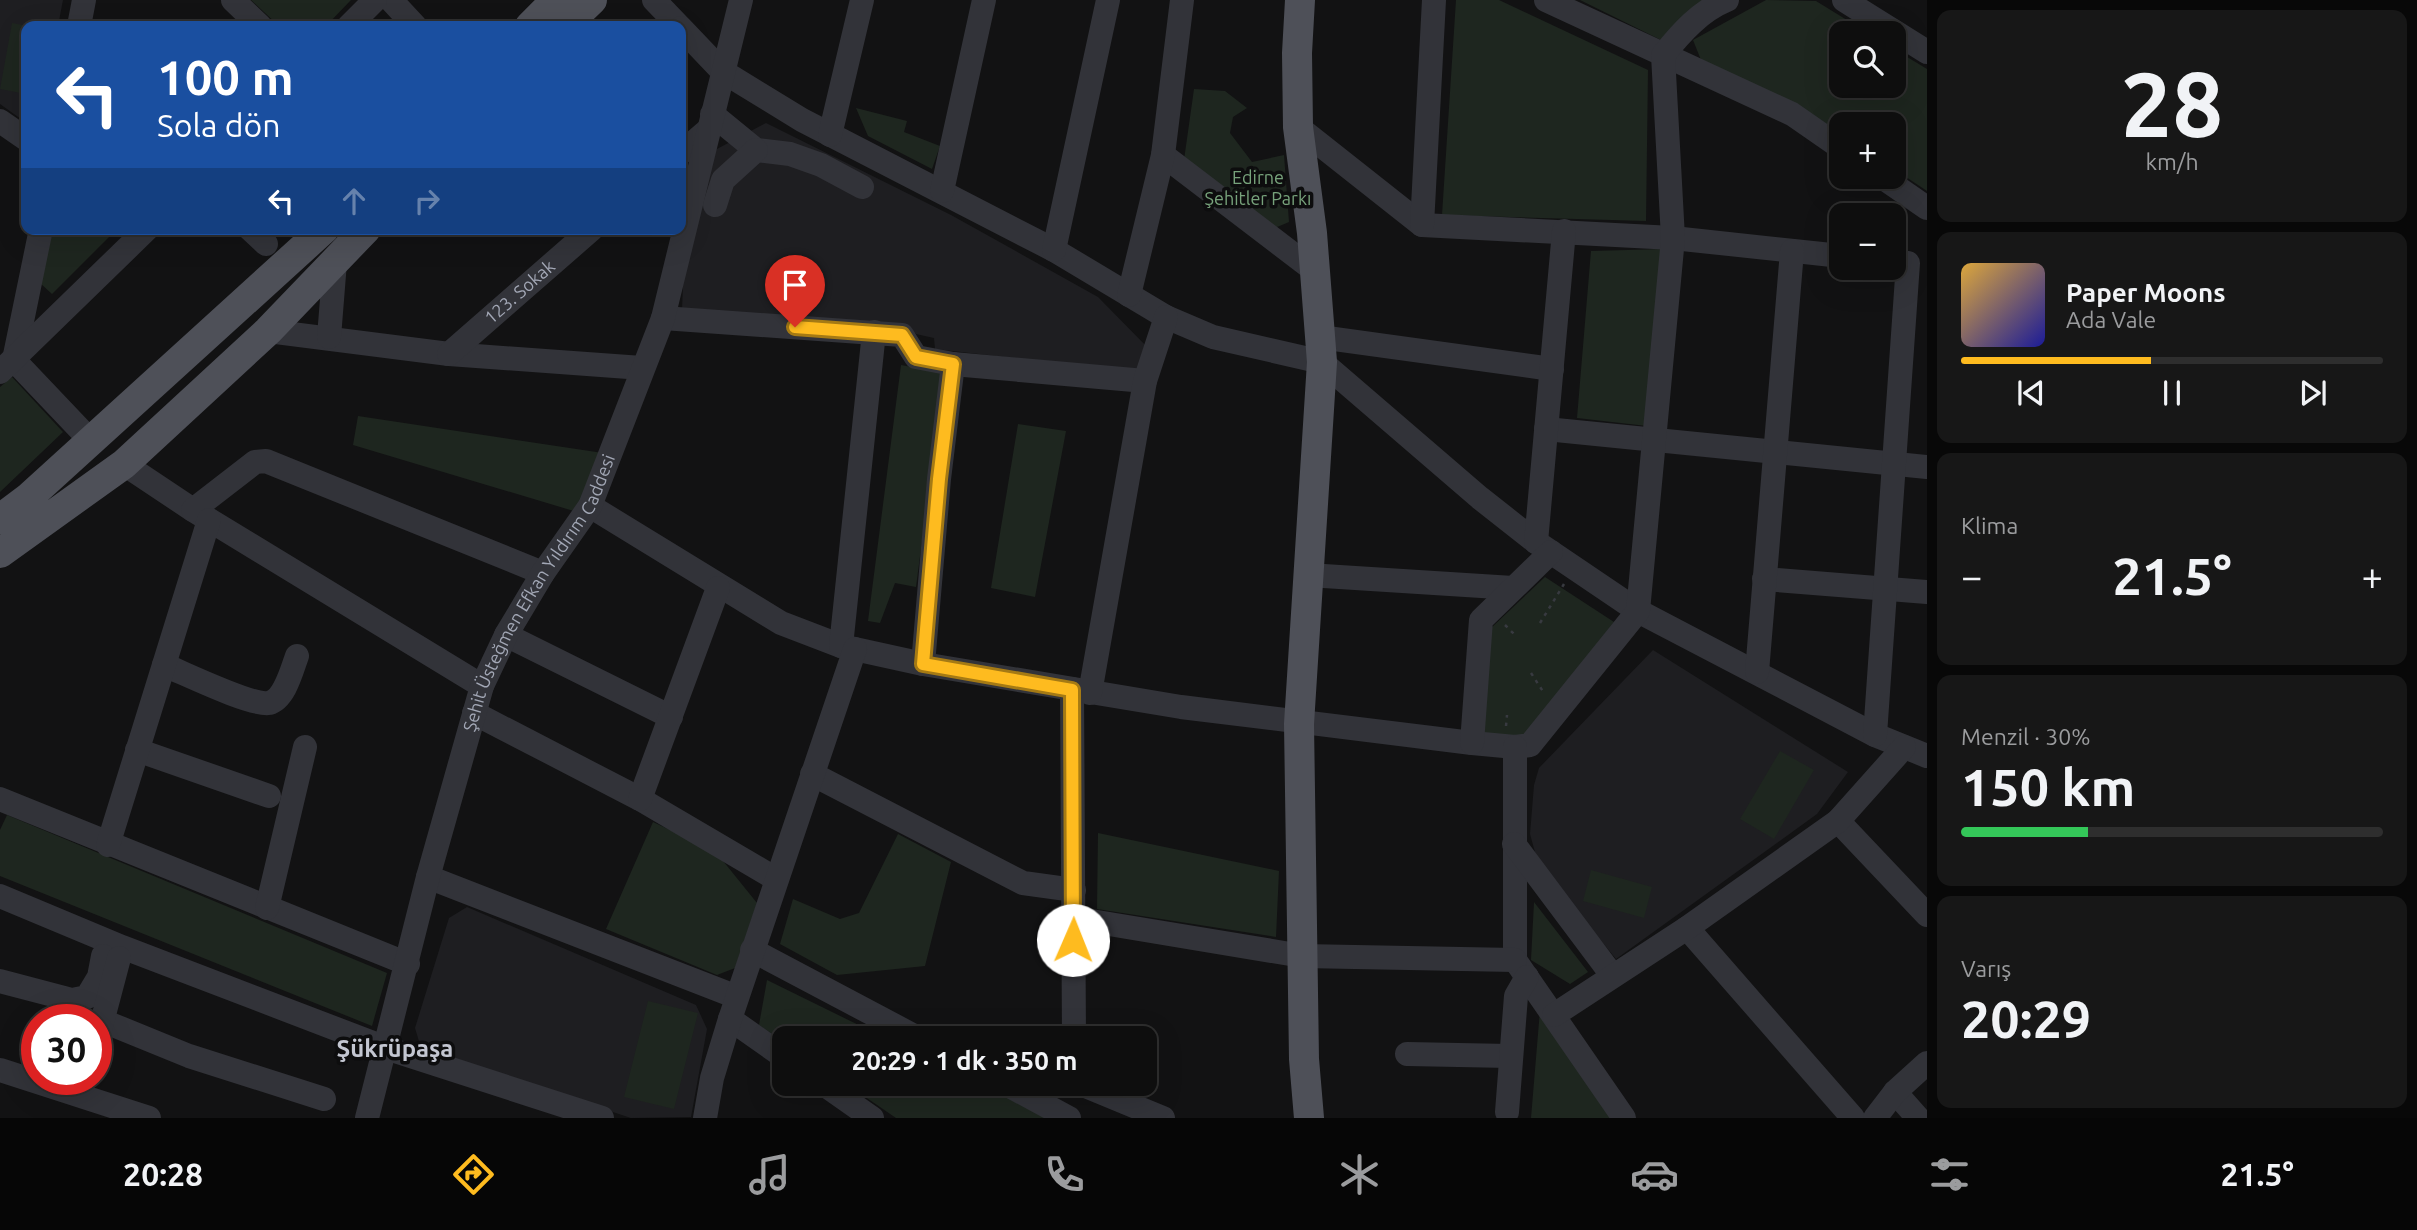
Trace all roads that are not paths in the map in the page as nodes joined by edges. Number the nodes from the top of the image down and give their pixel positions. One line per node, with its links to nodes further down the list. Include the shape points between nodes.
1 (84, 0): 18 (street)
2 (233, 0): 19 (street)
3 (375, 0): 20 (street)
4 (391, 0): 21 (street)
5 (556, 0): 22 (main road)
6 (592, 0): 23 (main road)
7 (654, 0): 24 (street)
8 (741, 0): 28 (street, Şehit Üsteğmen Efkan Yıldırım Caddesi)
9 (862, 0): 32 (street)
10 (984, 0): 40 (street)
11 (1108, 0): 53 (street)
12 (1182, 0): 37 (street)
13 (1300, 0): 31 (main road)
14 (1434, 0): 44 (street)
15 (1546, 0): 27 (street)
16 (1727, 0): 27 (street, via 1714,5)
17 (1844, 0): 26 (street)
18 (80, 21)
19 (255, 21)
20 (354, 21)
21 (410, 21)
22 (535, 21)
23 (570, 21)
24 (674, 21)
25 (686, 33): 28 (street)
26 (1927, 52)
27 (1663, 55): 34 (street, via 1792,114); 52 (street)
28 (722, 71): 30 (street, Şehit Üsteğmen Efkan Yıldırım Caddesi); 32 (street)
29 (0, 121): 33 (street)
30 (710, 121): 35 (street); 36 (street); 43 (street, Şehit Üsteğmen Efkan Yıldırım Caddesi)
31 (1298, 127): 44 (street); 58 (main road)
32 (830, 135): 40 (street)
33 (21, 136)
34 (1829, 140)
35 (686, 147)
36 (756, 150): 38 (street, via 790,153); 41 (street, via 723,180)
37 (1163, 155): 58 (street); 59 (street)
38 (862, 187)
39 (1899, 189): 42 (street)
40 (942, 191): 53 (street)
41 (715, 205)
42 (1927, 208)
43 (686, 222)
44 (1422, 225): 45 (street)
45 (1564, 231): 52 (street); 70 (street)
46 (40, 235): 68 (street)
47 (141, 235): 68 (street)
48 (317, 235): 73 (main road)
49 (360, 235): 56 (main road)
50 (586, 235): 66 (street, 123. Sokak)
51 (683, 235): 61 (street, Şehit Üsteğmen Efkan Yıldırım Caddesi)
52 (1673, 239): 54 (street); 74 (street)
53 (1055, 250): 59 (street)
54 (1792, 251): 55 (street); 75 (street)
55 (1829, 255)
56 (335, 262): 62 (main road); 64 (street)
57 (1909, 263): 77 (street)
58 (1315, 271): 65 (main road)
59 (1129, 295): 60 (street)
60 (1167, 317): 65 (street, via 1213,337); 71 (street)
61 (663, 318): 63 (street); 69 (street, Şehit Üsteğmen Efkan Yıldırım Caddesi)
62 (268, 331): 64 (street); 76 (main road)
63 (874, 332): 67 (street, via 902,335 916,357); 93 (street)
64 (329, 337): 66 (street)
65 (1321, 349): 70 (street); 82 (street, via 1480,498); 85 (main road)
66 (449, 354): 69 (street)
67 (953, 364): 71 (street); 95 (street)
68 (7, 366): 73 (street)
69 (642, 368): 79 (street, Şehit Üsteğmen Efkan Yıldırım Caddesi)
70 (1552, 369): 72 (street)
71 (1145, 381): 99 (street)
72 (1546, 429): 74 (street); 82 (street)
73 (90, 440): 81 (main road)
74 (1655, 442): 75 (street); 91 (street)
75 (1775, 452): 77 (street); 86 (street)
76 (124, 464): 80 (street); 83 (main road)
77 (1892, 464): 78 (street); 89 (street)
78 (1927, 467)
79 (590, 506): 84 (street, Şehit Üsteğmen Efkan Yıldırım Caddesi); 87 (street)
80 (201, 515): 84 (street, via 255,462 266,461); 96 (street); 98 (street)
81 (0, 519)
82 (1544, 547): 88 (street); 91 (street)
83 (0, 553)
84 (543, 573): 92 (street, Şehit Üsteğmen Efkan Yıldırım Caddesi)
85 (1308, 575): 88 (street); 102 (main road)
86 (1765, 579): 89 (street); 97 (street)
87 (718, 588): 93 (street, via 781,624); 101 (street)
88 (1513, 588): 104 (street, via 1480,620)
89 (1885, 588): 90 (street); 103 (street)
90 (1927, 592)
91 (1638, 611): 97 (street); 106 (street, via 1530,745)
92 (506, 635): 98 (street, Şehit Üsteğmen Efkan Yıldırım Caddesi); 101 (street)
93 (848, 648): 95 (street); 109 (street)
94 (297, 656): 96 (street, via 278,697 268,702 249,700)
95 (923, 664): 99 (street)
96 (164, 665): 107 (street)
97 (1757, 672): 103 (street)
98 (482, 686): 100 (street, Şehit Üsteğmen Efkan Yıldırım Caddesi)
99 (1081, 691): 102 (street); 118 (street)
100 (474, 713): 112 (street); 116 (street, Şehit Üsteğmen Efkan Yıldırım Caddesi)
101 (670, 717): 112 (street)
102 (1298, 723): 104 (street); 126 (main road)
103 (1875, 735): 108 (street)
104 (1472, 743): 106 (street)
105 (305, 747): 120 (street)
106 (1515, 747): 114 (street)
107 (137, 750): 110 (street); 115 (street)
108 (1915, 752): 113 (street)
109 (812, 774): 117 (street); 118 (street, via 1023,883)
110 (269, 796)
111 (0, 799): 115 (street)
112 (640, 799): 117 (street)
113 (1838, 821): 121 (street); 123 (street)
114 (1514, 844): 128 (street); 129 (street)
115 (108, 845): 120 (street)
116 (428, 877): 127 (street, Şehit Üsteğmen Efkan Yıldırım Caddesi); 132 (street)
117 (776, 879): 124 (street)
118 (1074, 890): 122 (street)
119 (1, 901): 125 (street)
120 (267, 908): 127 (street)
121 (1927, 915)
122 (1073, 918): 126 (street); 136 (street)
123 (1687, 928): 129 (street); 162 (street)
124 (752, 950): 132 (street); 135 (street)
125 (112, 952): 130 (street, via 87,997 72,1000); 131 (street); 138 (street)
126 (1302, 956): 128 (street); 160 (main road)
127 (408, 964): 138 (street, Şehit Üsteğmen Efkan Yıldırım Caddesi)
128 (1521, 969): 133 (street); 140 (street)
129 (1612, 975): 133 (street)
130 (0, 981)
131 (105, 1004)
132 (734, 1008): 137 (street); 156 (street)
133 (1555, 1015): 161 (street)
134 (112, 1025): 150 (street, via 189,1056)
135 (895, 1026)
136 (1074, 1026)
137 (772, 1045)
138 (386, 1048): 154 (street, Şehit Üsteğmen Efkan Yıldırım Caddesi); 155 (street)
139 (1407, 1054): 140 (street)
140 (1510, 1056): 152 (street)
141 (1927, 1063): 144 (street)
142 (0, 1070): 143 (street)
143 (21, 1074)
144 (1895, 1092): 163 (street); 164 (street)
145 (92, 1095): 151 (street)
146 (841, 1096): 157 (street)
147 (1029, 1096): 158 (street)
148 (1075, 1096): 158 (street)
149 (1108, 1096): 159 (street)
150 (324, 1099)
151 (109, 1112): 153 (street)
152 (1507, 1112)
153 (149, 1118)
154 (367, 1118)
155 (602, 1118)
156 (705, 1118)
157 (872, 1118)
158 (1072, 1118)
159 (1163, 1118)
160 (1309, 1118)
161 (1624, 1118)
162 (1853, 1118)
163 (1875, 1118)
164 (1918, 1118)

